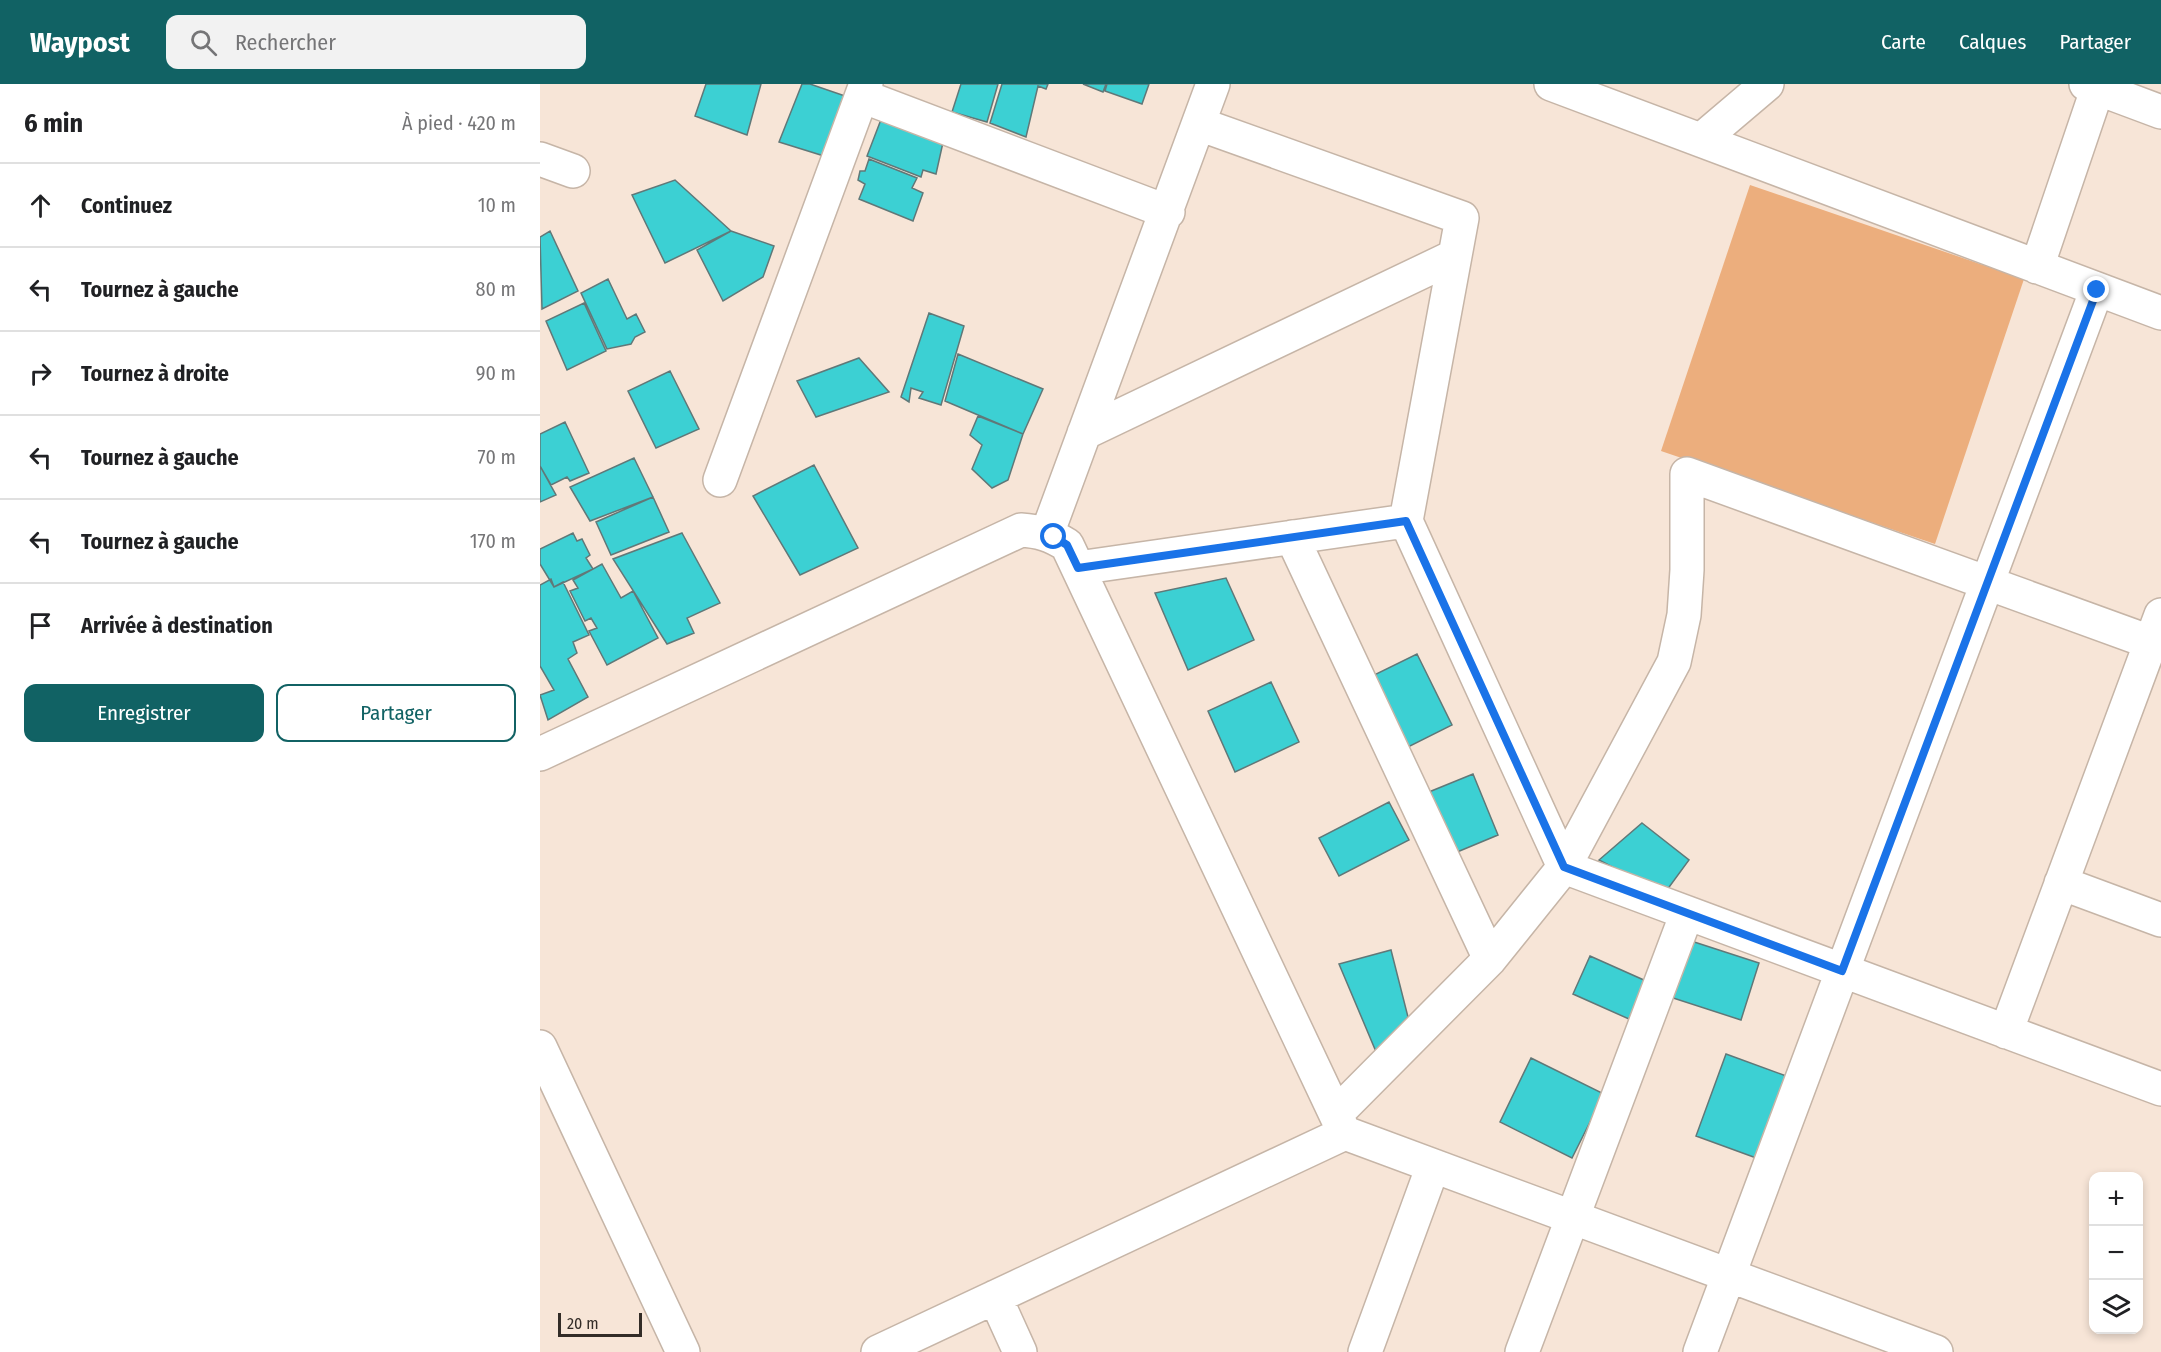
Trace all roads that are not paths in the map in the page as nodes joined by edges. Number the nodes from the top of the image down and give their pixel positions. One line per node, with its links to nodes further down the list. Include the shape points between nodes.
1 (1214, 84): 7 (street)
2 (1551, 84): 8 (street)
3 (1767, 84): 8 (street)
4 (2094, 85): 6 (street); 13 (street)
5 (864, 90): 11 (street); 17 (street)
6 (2161, 112)
7 (1199, 124): 11 (street); 12 (street, via 1462,218)
8 (1701, 140): 13 (street)
9 (540, 159): 10 (street)
10 (573, 171)
11 (1168, 212): 16 (street)
12 (1455, 256): 16 (street); 18 (street)
13 (2037, 267): 14 (street)
14 (2097, 290): 15 (street); 22 (street)
15 (2161, 313)
16 (1084, 433): 19 (street)
17 (720, 480)
18 (1406, 521): 20 (street); 25 (street)
19 (1047, 534): 21 (street, via 1067,545); 24 (street, via 1021,530)
20 (1292, 537): 21 (street); 29 (street)
21 (1078, 568): 34 (street)
22 (1988, 583): 23 (street); 25 (street, via 1687,474 1685,604 1674,662); 30 (street)
23 (2158, 635): 26 (street)
24 (540, 754)
25 (1564, 867): 27 (street); 29 (street)
26 (2061, 883): 28 (street); 31 (street)
27 (1687, 913): 30 (street); 36 (street)
28 (2161, 920)
29 (1490, 959): 34 (street)
30 (1842, 971): 31 (street); 37 (street)
31 (2006, 1032): 33 (street)
32 (540, 1047): 40 (street)
33 (2161, 1089)
34 (1341, 1123): 35 (street); 38 (street)
35 (1432, 1166): 36 (street); 43 (street)
36 (1572, 1218): 37 (street); 44 (street)
37 (1729, 1275): 39 (street); 45 (street)
38 (996, 1297): 41 (street); 42 (street)
39 (1881, 1342): 46 (street)
40 (683, 1352)
41 (878, 1352)
42 (1020, 1352)
43 (1365, 1352)
44 (1522, 1352)
45 (1700, 1352)
46 (1936, 1352)

